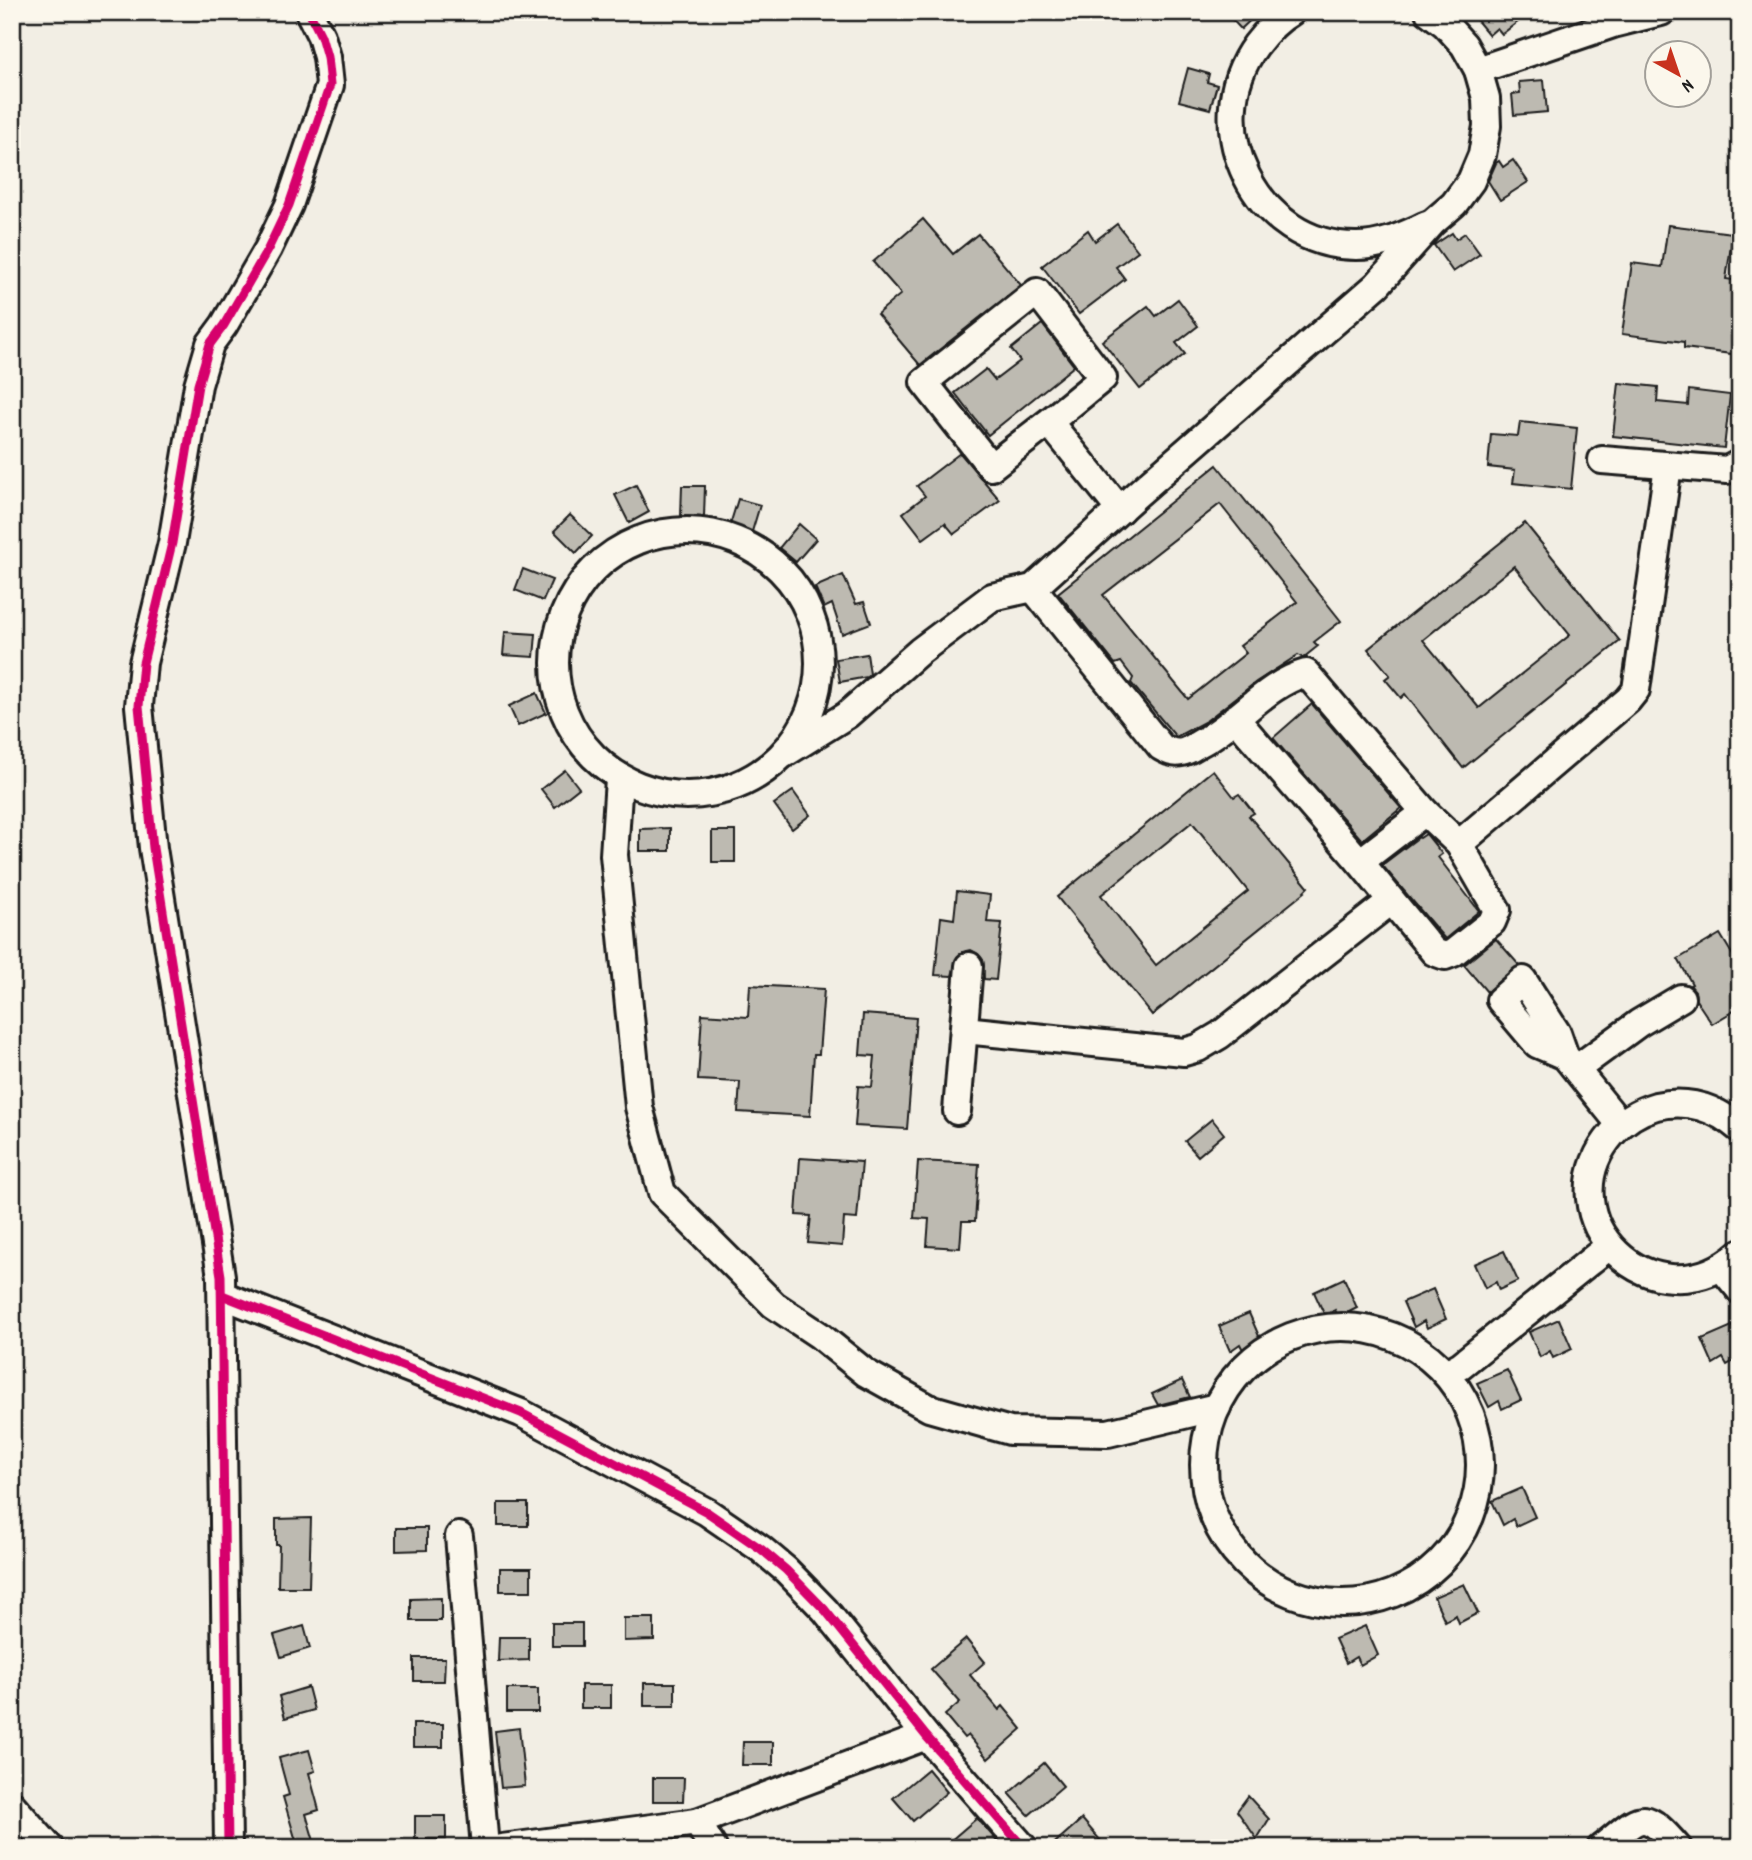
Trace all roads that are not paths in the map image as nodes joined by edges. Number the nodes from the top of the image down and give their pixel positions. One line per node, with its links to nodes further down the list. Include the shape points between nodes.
1 (309, 12): 29 (street, via 321,36 330,85 289,205 224,325 209,344 140,684 153,848)
2 (1291, 12): 6 (street, via 1266,32 1250,53 1232,103 1237,156 1247,180 1281,220 1329,243 1355,247 1382,244)
3 (1429, 12): 5 (street, via 1464,46)
4 (1661, 12): 5 (street)
5 (1478, 70): 6 (street, via 1486,98 1482,155 1471,181)
6 (1432, 223): 11 (street, via 1377,285)
7 (1049, 422): 7 (street, via 991,467 923,382 1037,292 1103,379); 11 (street)
8 (1602, 460): 10 (street)
9 (1740, 463): 10 (street, via 1727,470)
10 (1668, 466): 17 (street, via 1636,690)
11 (1120, 510): 12 (street)
12 (1033, 588): 13 (street, via 1161,747 1184,752); 14 (street, via 992,597 920,651 847,716)
13 (1235, 718): 16 (street, via 1291,677 1306,673); 18 (street)
14 (784, 754): 15 (street, via 748,781 706,795 661,794); 15 (street, via 808,716 819,673 815,629 797,588 766,556 728,537 685,530 643,538 605,559 576,590 558,630 554,673 564,715 586,751)
15 (619, 779): 31 (street, via 614,855 639,1107 662,1193 774,1305 866,1373 929,1408 1010,1431 1108,1433)
16 (1425, 812): 17 (street); 18 (street)
17 (1459, 844): 19 (street, via 1497,910 1492,922 1453,953 1439,956)
18 (1360, 862): 19 (street)
19 (1391, 901): 22 (street, via 1199,1048 1184,1052)
20 (970, 966): 22 (street)
21 (1681, 998): 24 (street, via 1570,1062)
22 (964, 1030): 23 (street)
23 (957, 1111)
24 (1620, 1124): 25 (street, via 1645,1109 1672,1102 1700,1105); 26 (street, via 1593,1169 1590,1196 1595,1222)
25 (1740, 1129)
26 (1609, 1246): 27 (street, via 1627,1263 1673,1279 1698,1276); 30 (street, via 1461,1366)
27 (1735, 1257): 28 (street)
28 (1740, 1290)
29 (222, 1295): 33 (street, via 521,1413 707,1512 761,1549 805,1588); 37 (street)
30 (1446, 1373): 31 (street, via 1412,1345 1371,1329 1326,1327 1284,1339 1247,1364); 31 (street, via 1465,1402 1477,1435 1480,1469 1475,1503 1461,1535 1439,1563 1412,1584 1380,1598 1346,1604 1311,1601 1279,1590 1243,1564 1217,1528 1204,1485 1205,1441)
31 (1217, 1408)
32 (459, 1536): 38 (street)
33 (926, 1735): 35 (street); 41 (street)
34 (12, 1805): 36 (street)
35 (697, 1822): 39 (street); 40 (street)
36 (50, 1848)
37 (228, 1848)
38 (485, 1848)
39 (502, 1848)
40 (713, 1848)
41 (1024, 1848)
42 (1601, 1848): 43 (street, via 1643,1819 1660,1827)
43 (1678, 1848)

